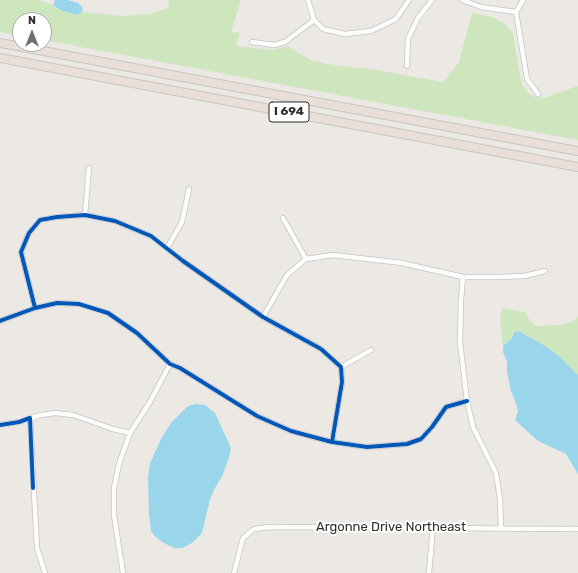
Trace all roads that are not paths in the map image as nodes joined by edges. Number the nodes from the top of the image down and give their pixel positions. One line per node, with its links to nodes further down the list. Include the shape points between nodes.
1 (308, 0): 7 (street)
2 (409, 0): 7 (street, via 396,19 371,31 344,34 323,29)
3 (432, 0): 11 (street, via 418,18 408,39)
4 (462, 0): 6 (street, via 481,7)
5 (523, 0): 6 (street)
6 (516, 12): 12 (street, via 527,79)
7 (314, 20): 8 (street, via 285,42 274,45)
8 (252, 42)
9 (0, 43): 13 (highway, I 694)
10 (0, 58): 14 (highway, I 694)
11 (407, 66)
12 (538, 94)
13 (578, 150)
14 (578, 167)
15 (89, 168): 17 (street)
16 (189, 189): 19 (street, via 182,222)
17 (84, 215): 19 (street, via 115,220 151,236); 23 (street, via 40,220 29,233 21,252)
18 (283, 218): 20 (street)
19 (168, 248): 24 (street)
20 (306, 259): 22 (street, via 334,255 366,258 402,263); 24 (street, via 287,276)
21 (545, 271): 22 (street, via 524,276)
22 (463, 277): 29 (street, via 460,342)
23 (35, 308): 25 (street); 27 (street, via 57,303 79,304 108,314 137,333)
24 (263, 317): 28 (street, via 321,349)
25 (0, 321)
26 (371, 350): 28 (street)
27 (170, 364): 32 (street); 33 (street, via 257,416 291,431)
28 (341, 367): 33 (street, via 342,382)
29 (468, 401): 33 (street, via 446,407 421,439 407,444 367,447); 35 (street, via 473,427 496,473)
30 (30, 418): 31 (street); 32 (street, via 55,413 72,414); 37 (street, via 37,548)
31 (0, 425)
32 (130, 433): 38 (street, via 114,488 114,515)
33 (332, 442)
34 (433, 528): 35 (street, Argonne Drive Northeast); 39 (street, Argonne Drive Northeast, via 254,529 244,538); 40 (street)
35 (501, 528): 36 (street, Argonne Drive Northeast)
36 (578, 529)
37 (44, 573)
38 (123, 573)
39 (234, 573)
40 (429, 573)

